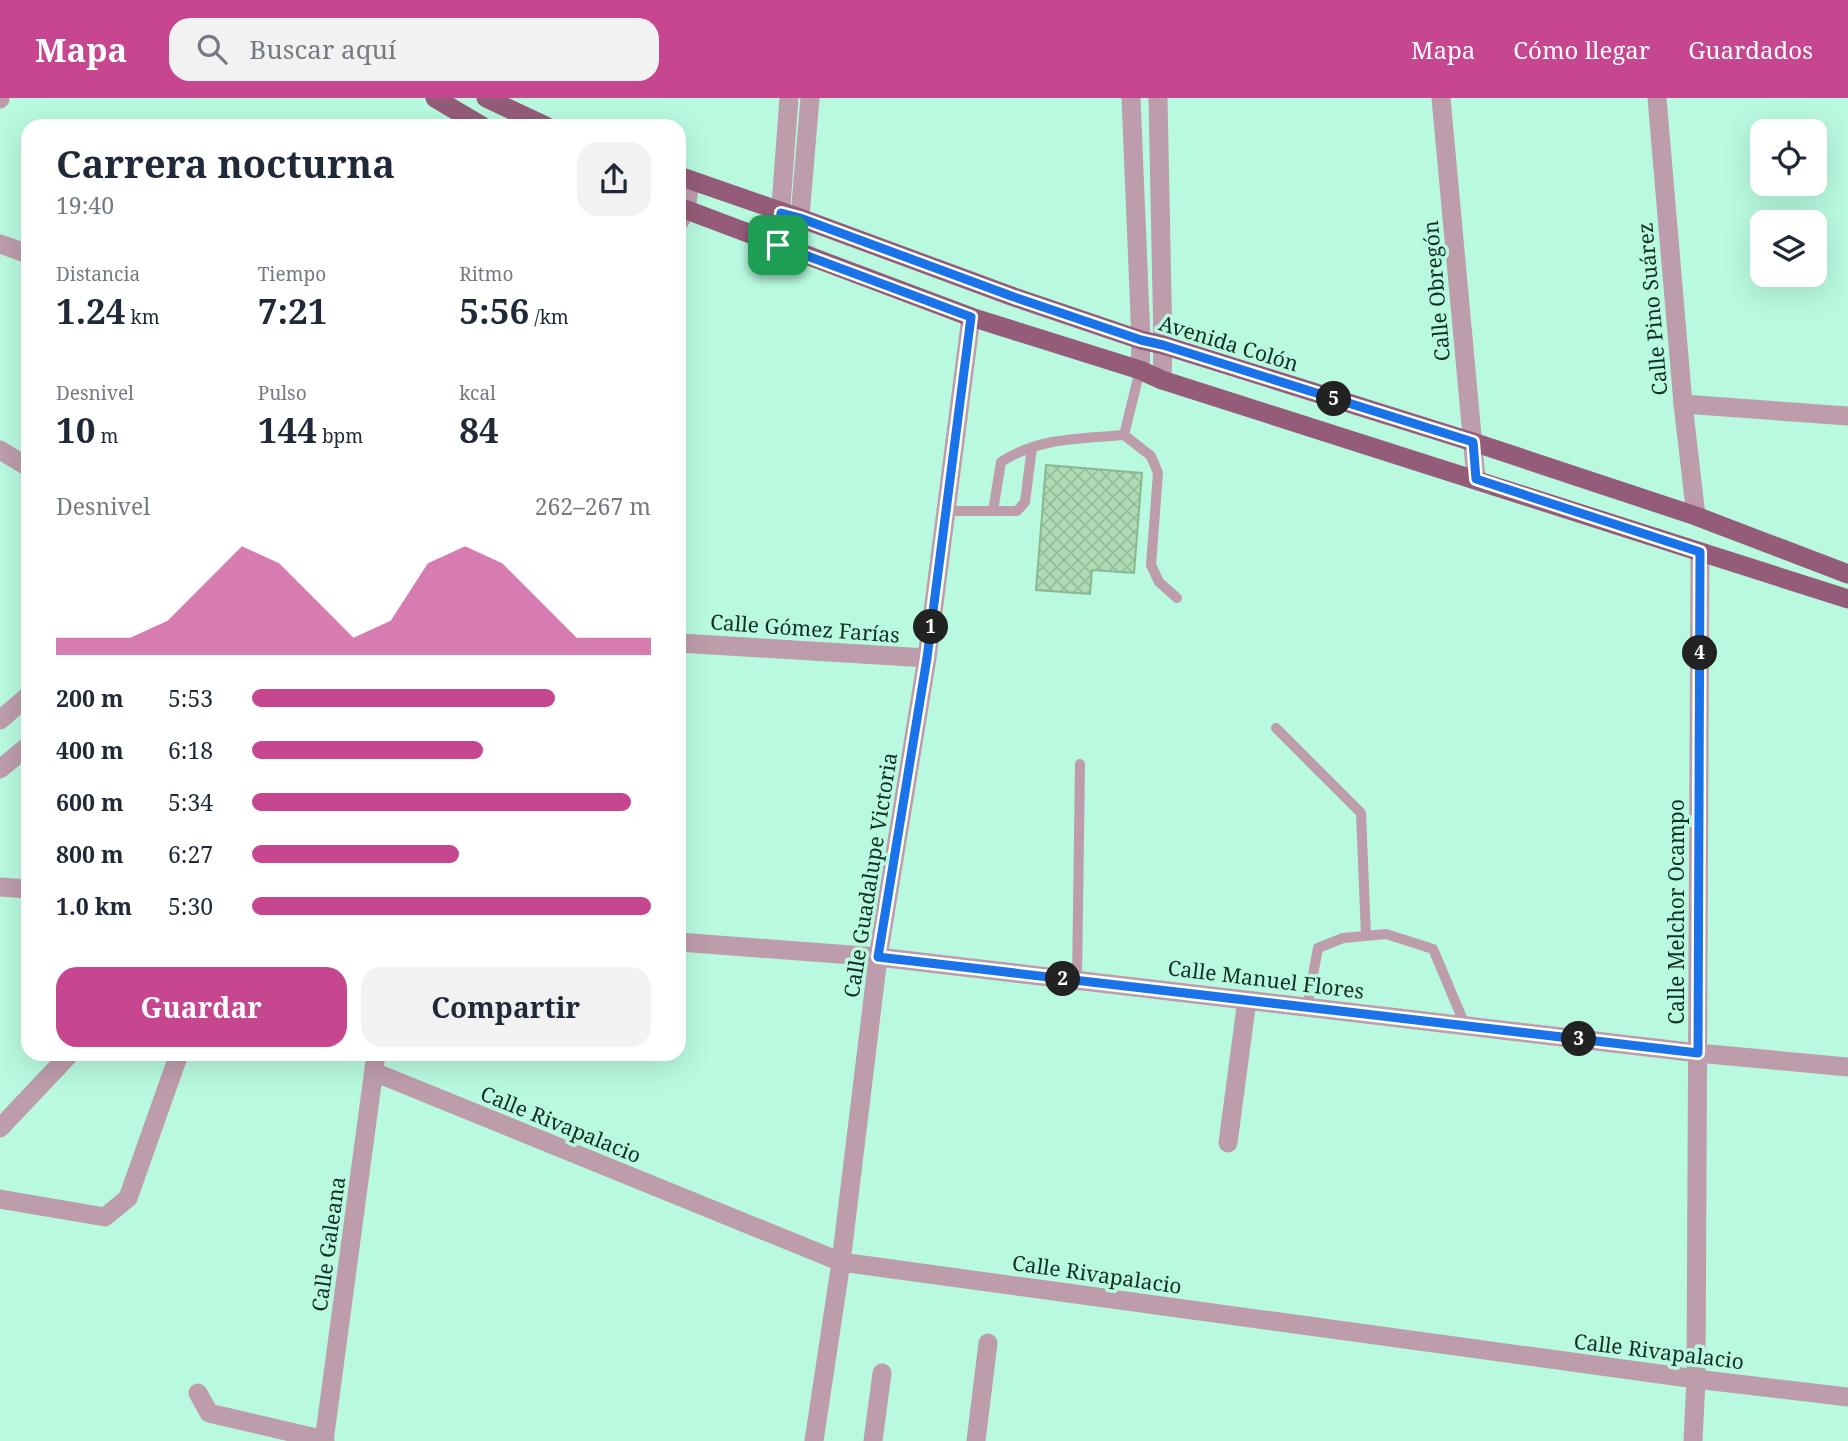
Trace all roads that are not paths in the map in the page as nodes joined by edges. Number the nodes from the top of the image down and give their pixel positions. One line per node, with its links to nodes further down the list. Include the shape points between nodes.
1 (435, 98): 9 (main road)
2 (789, 98): 13 (street)
3 (810, 98): 13 (street)
4 (1131, 98): 19 (street)
5 (1158, 98): 20 (street)
6 (1441, 98): 26 (street, Calle Obregón)
7 (1657, 98): 23 (street, Calle Pino Suárez)
8 (490, 99): 10 (main road)
9 (470, 119)
10 (531, 119)
11 (686, 178): 13 (main road, Avenida Colón)
12 (686, 215): 15 (main road)
13 (790, 215): 15 (street); 17 (street); 19 (main road, Avenida Colón)
14 (0, 244): 16 (street)
15 (778, 245): 17 (main road)
16 (21, 252)
17 (797, 252): 18 (main road)
18 (971, 317): 21 (main road); 31 (street, Calle Guadalupe Victoria)
19 (1141, 340): 20 (main road, Avenida Colón); 21 (street)
20 (1163, 345): 22 (street); 26 (main road, Avenida Colón)
21 (1140, 370): 22 (main road); 25 (lane)
22 (1162, 380): 30 (main road)
23 (1683, 404): 24 (street); 33 (street, Calle Pino Suárez)
24 (1848, 415)
25 (1124, 435): 27 (lane); 36 (lane, via 1151,456 1158,473 1151,565 1159,582)
26 (1473, 442): 30 (street, Calle Obregón); 33 (main road, Avenida Colón)
27 (1032, 447): 32 (lane, via 1001,462); 32 (lane, via 1025,502 1017,511)
28 (0, 450): 29 (street)
29 (21, 463)
30 (1476, 479): 34 (main road)
31 (946, 511): 32 (lane); 39 (street, Calle Guadalupe Victoria)
32 (993, 512)
33 (1696, 516): 35 (main road, Avenida Colón)
34 (1700, 552): 37 (main road); 55 (street, Calle Melchor Ocampo)
35 (1848, 574)
36 (1177, 598)
37 (1848, 599)
38 (686, 643): 39 (street, Calle Gómez Farías)
39 (927, 658): 50 (street, Calle Guadalupe Victoria)
40 (21, 702): 41 (street)
41 (0, 720)
42 (1276, 728): 48 (lane, via 1361,813)
43 (21, 752): 45 (street)
44 (1080, 764): 51 (lane)
45 (0, 769)
46 (0, 887): 47 (street)
47 (21, 888)
48 (1366, 936): 53 (lane, via 1343,938 1318,948); 54 (lane, via 1386,934 1433,949)
49 (686, 943): 50 (street, Calle Manuel Flores)
50 (878, 957): 51 (street, Calle Manuel Flores); 63 (street, Calle Guadalupe Victoria)
51 (1077, 980): 52 (street, Calle Manuel Flores)
52 (1247, 1000): 53 (street, Calle Manuel Flores); 61 (street)
53 (1307, 1007): 54 (street, Calle Manuel Flores)
54 (1465, 1026): 55 (street, Calle Manuel Flores)
55 (1698, 1053): 59 (street, Calle Manuel Flores); 66 (street, Calle Melchor Ocampo)
56 (63, 1061): 60 (street)
57 (176, 1061): 62 (street, via 128,1198 105,1217)
58 (375, 1063): 63 (street, Calle Rivapalacio); 69 (street, Calle Galeana)
59 (1848, 1067)
60 (0, 1128)
61 (1228, 1143)
62 (0, 1199)
63 (841, 1262): 66 (street, Calle Rivapalacio); 70 (street, Calle Guadalupe Victoria)
64 (988, 1343): 72 (street)
65 (882, 1373): 71 (street)
66 (1696, 1380): 68 (street, Calle Rivapalacio); 73 (street, Calle Melchor Ocampo)
67 (198, 1394): 69 (street, via 209,1413)
68 (1848, 1397)
69 (325, 1440)
70 (814, 1441)
71 (873, 1441)
72 (976, 1441)
73 (1693, 1441)

